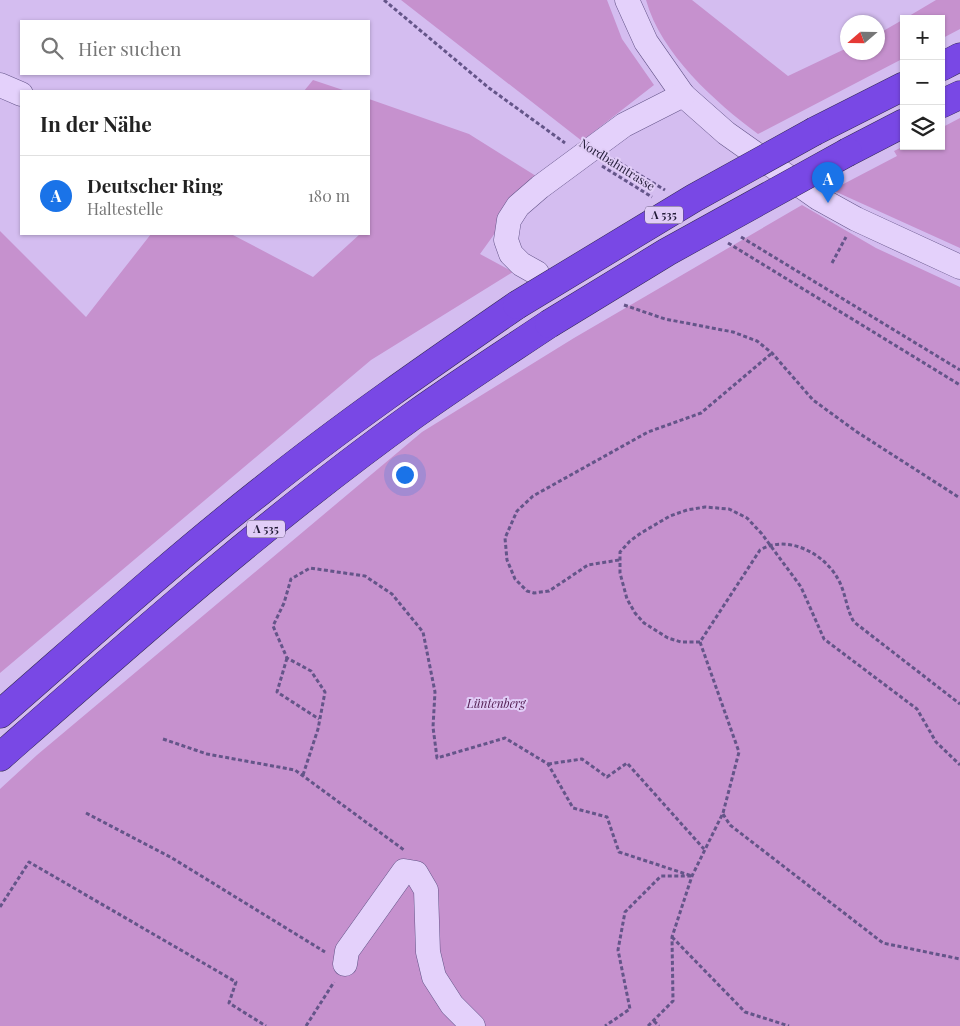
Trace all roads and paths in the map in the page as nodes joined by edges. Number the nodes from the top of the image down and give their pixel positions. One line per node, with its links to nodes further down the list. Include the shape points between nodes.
1 (384, 0): 12 (path, Nordbahntrasse, via 489,88 551,134)
2 (628, 0): 8 (street, via 646,42)
3 (960, 57): 4 (highway)
4 (945, 65)
5 (0, 85): 7 (street)
6 (900, 88): 31 (highway, A 535, bridge, via 694,198 517,305 387,394 261,491)
7 (20, 94)
8 (683, 95): 12 (street, via 624,125); 15 (street, via 726,133 818,198)
9 (960, 95): 10 (highway)
10 (945, 102)
11 (900, 125): 34 (highway, A 535, bridge, via 676,247 549,324 414,415 284,514)
12 (588, 151): 13 (path); 14 (path, Nordbahntrasse); 20 (street, via 526,200 508,220 506,240 511,254 521,264)
13 (670, 194)
14 (659, 201)
15 (856, 219): 18 (path); 19 (street)
16 (738, 235): 23 (path)
17 (726, 242): 24 (path)
18 (832, 263)
19 (960, 267)
20 (537, 272)
21 (615, 302): 22 (path, via 665,320 733,332 756,341)
22 (772, 353): 25 (path, via 813,400); 27 (path, via 701,413 648,432 528,500 512,518 505,538 507,560 515,579 526,591 534,594 549,591 588,564)
23 (960, 370)
24 (960, 385)
25 (960, 498)
26 (769, 544): 27 (path, via 747,518 729,509 705,507 670,516 640,533 624,548); 28 (path, via 750,562); 30 (path, via 793,545 829,566 838,580 854,622); 36 (path, via 801,587 824,639 917,709 936,742)
27 (619, 560): 28 (path, via 627,599 634,613 668,638)
28 (700, 642): 39 (path, via 740,752)
29 (287, 658): 32 (path, via 311,670 325,692); 32 (path, via 277,692); 35 (path, via 273,626 291,579 310,568 365,576 392,594 423,632 435,692 437,758 505,738)
30 (960, 704)
31 (0, 714)
32 (319, 719): 37 (path)
33 (163, 739): 37 (path, via 207,754 296,770)
34 (0, 757)
35 (548, 764): 40 (path, via 582,759 607,777 627,763); 42 (path, via 573,808 606,817 619,852)
36 (960, 765)
37 (303, 775): 41 (path, via 404,850 409,862)
38 (86, 813): 46 (path, via 172,858)
39 (723, 814): 40 (path); 45 (path, via 730,825 883,943)
40 (704, 849): 42 (path)
41 (404, 871): 46 (street, via 347,950); 50 (street, via 416,873 426,890 428,952 434,977 452,1005)
42 (692, 876): 44 (path); 51 (path, via 661,876 624,912 618,950 630,1009)
43 (0, 907): 48 (path, via 29,862 236,982 229,1003)
44 (672, 937): 47 (path, via 673,1001); 54 (path, via 745,1012)
45 (960, 959)
46 (345, 964): 49 (path)
47 (654, 1021): 52 (path); 53 (path)
48 (266, 1026)
49 (306, 1026)
50 (473, 1026)
51 (605, 1026)
52 (648, 1026)
53 (659, 1026)
54 (789, 1026)

